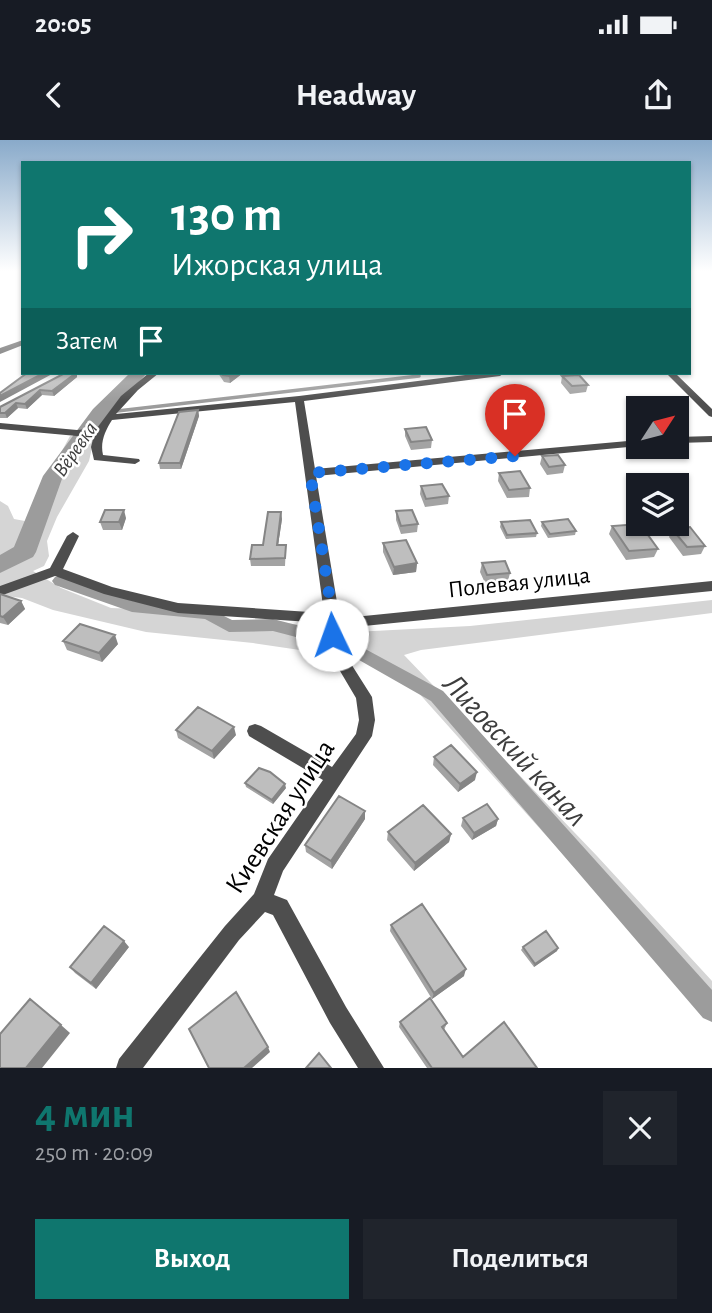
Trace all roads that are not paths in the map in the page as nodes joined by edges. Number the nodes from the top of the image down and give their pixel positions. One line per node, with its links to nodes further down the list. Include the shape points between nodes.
1 (21, 343): 2 (street)
2 (0, 351)
3 (152, 375): 8 (street, via 137,384)
4 (485, 375): 6 (street)
5 (672, 375): 7 (street)
6 (299, 399): 8 (street); 15 (street, Киевская улица)
7 (712, 414)
8 (111, 417): 10 (street)
9 (0, 426): 10 (street)
10 (99, 431): 14 (street, via 94,449 98,458)
11 (712, 439): 12 (street)
12 (690, 440)
13 (626, 444): 15 (street)
14 (135, 461)
15 (310, 473): 20 (street, Киевская улица)
16 (73, 536): 17 (street)
17 (55, 571): 19 (street); 20 (street, Полевая улица, via 108,591 178,608)
18 (712, 586): 20 (street, Полевая улица, via 364,621)
19 (0, 591)
20 (331, 620): 22 (street, Киевская улица, via 334,649 364,697 367,720 365,736)
21 (255, 731): 22 (street)
22 (335, 778): 23 (street, Киевская улица, via 275,866)
23 (262, 901): 24 (street, Киевская улица); 25 (street, via 280,907)
24 (128, 1068)
25 (372, 1068)

